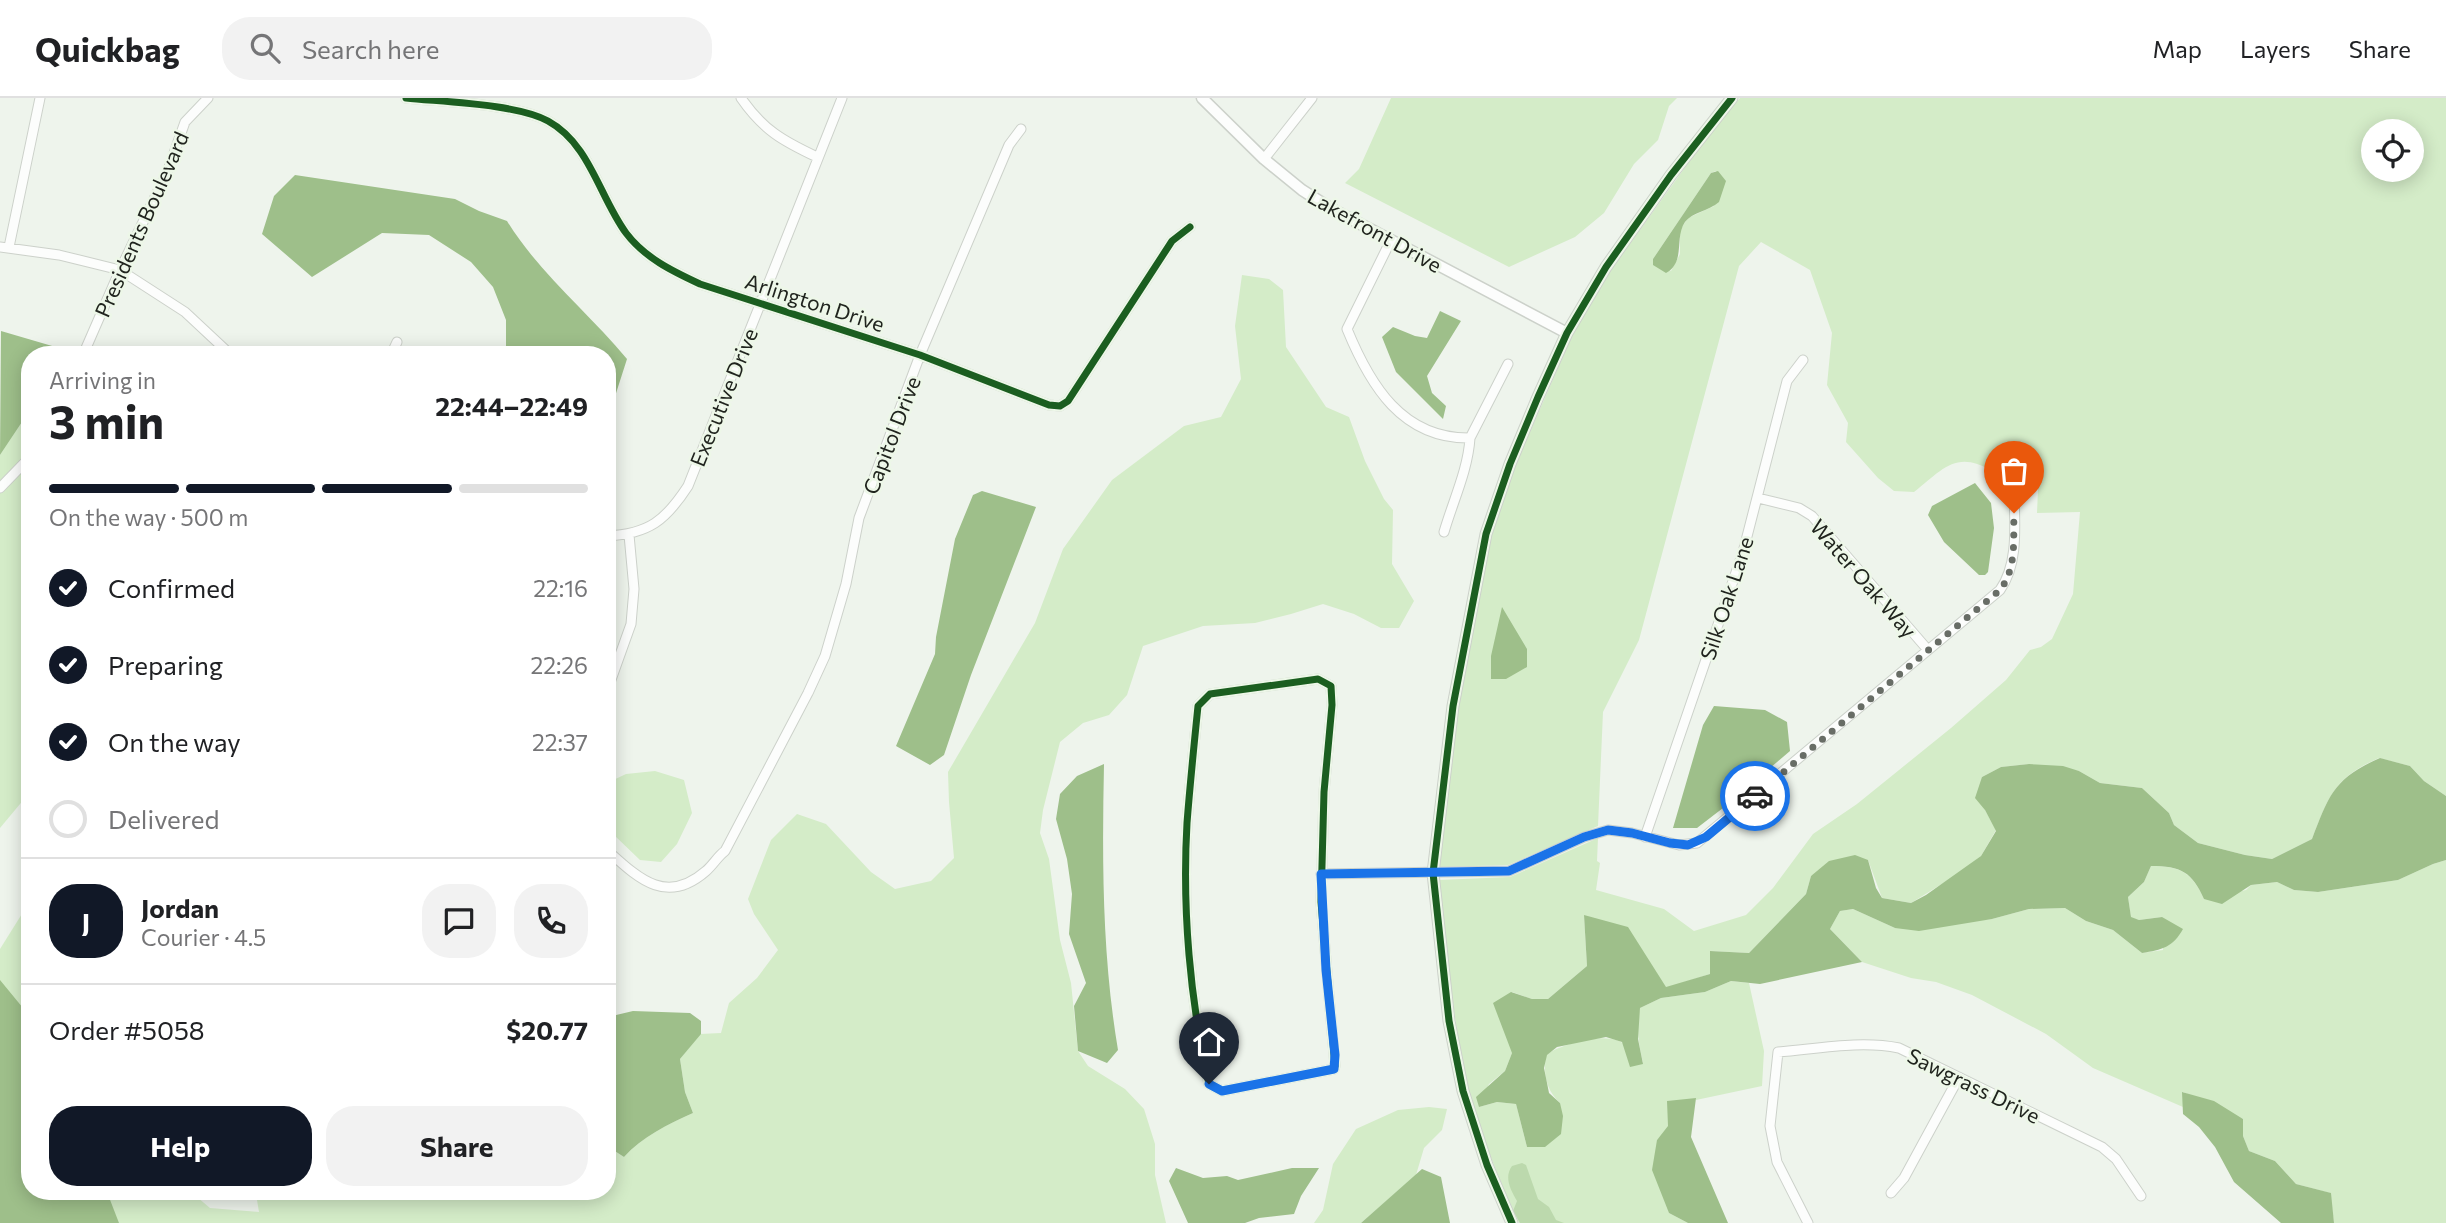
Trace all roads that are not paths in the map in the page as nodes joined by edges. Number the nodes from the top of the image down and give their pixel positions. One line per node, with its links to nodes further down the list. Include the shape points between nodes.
1 (40, 98): 14 (street)
2 (208, 98): 15 (street, Presidents Boulevard, via 185,122 168,170)
3 (406, 98): 16 (street, Arlington Drive, via 516,110 546,120 566,132 625,232 649,256 700,284)
4 (741, 98): 10 (street, via 765,129)
5 (842, 98): 10 (street, Executive Drive)
6 (1202, 98): 11 (street, Lakefront Drive)
7 (1311, 98): 11 (street)
8 (1732, 98): 17 (street, via 1606,267)
9 (1021, 129): 22 (street, Capitol Drive, via 1009,145)
10 (817, 158): 16 (street, Executive Drive)
11 (1264, 159): 13 (street, Lakefront Drive, via 1330,208)
12 (1190, 227): 22 (street, Arlington Drive, via 1172,241 1068,401 1060,405 1049,405)
13 (1391, 240): 17 (street, Lakefront Drive); 25 (street, via 1347,328 1358,355 1391,406 1413,425 1452,438)
14 (4, 247): 15 (street)
15 (120, 270): 19 (street, Presidents Boulevard); 20 (street, via 185,312)
16 (761, 303): 22 (street, Arlington Drive); 31 (street, Executive Drive, via 688,486 668,514)
17 (1567, 333): 37 (street, via 1510,464 1486,534 1453,706)
18 (397, 342): 21 (street)
19 (87, 346)
20 (221, 346)
21 (395, 346)
22 (920, 355): 36 (street, Capitol Drive, via 859,518 825,656 725,851 706,872 675,887 645,883)
23 (1803, 360): 29 (street, Silk Oak Lane, via 1787,381)
24 (1508, 364): 25 (street)
25 (1470, 438): 30 (street, via 1468,459)
26 (21, 466): 28 (street)
27 (2014, 486): 33 (street, via 2012,565 2007,580)
28 (0, 488)
29 (1758, 498): 33 (street, Water Oak Way, via 1812,516); 35 (street, Silk Oak Lane)
30 (1444, 532)
31 (629, 535): 32 (street, Executive Drive); 34 (street, via 635,589 631,624)
32 (616, 536)
33 (1928, 650): 35 (street, via 1697,843 1679,845)
34 (616, 666)
35 (1645, 837): 37 (street, via 1608,830 1509,871)
36 (616, 858)
37 (1433, 873): 38 (street); 42 (street, via 1449,1021 1463,1091 1487,1165)
38 (1321, 874): 38 (street, via 1331,686 1318,679 1210,694 1198,706 1187,824 1186,905 1197,1032 1209,1084 1222,1091 1334,1069)
39 (1959, 1077): 40 (street, via 1905,1178); 41 (street, Sawgrass Drive, via 2102,1147); 43 (street, Sawgrass Drive, via 1881,1044 1778,1052 1770,1126 1777,1163)
40 (1891, 1193)
41 (2141, 1196)
42 (1513, 1223)
43 (1808, 1223)

